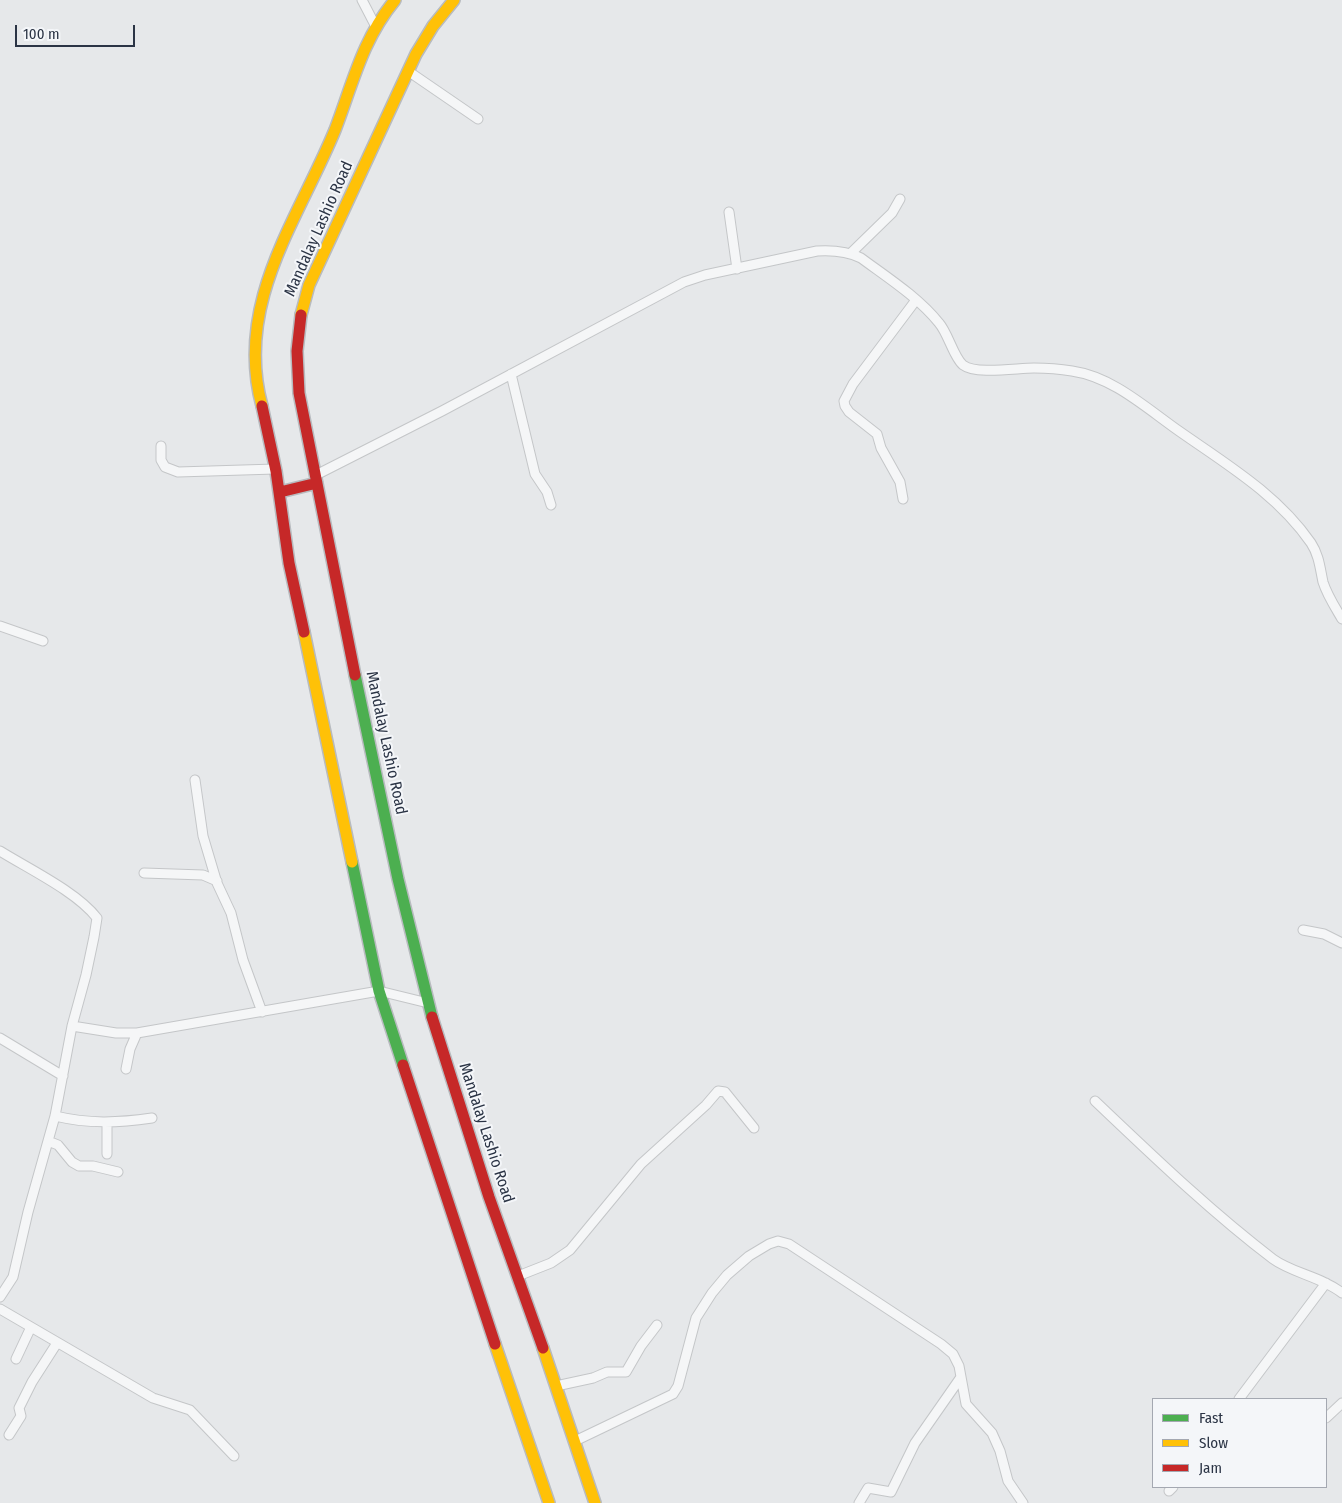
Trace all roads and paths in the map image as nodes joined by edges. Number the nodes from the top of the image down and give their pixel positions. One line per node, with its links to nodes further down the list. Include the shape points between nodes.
1 (362, 0): 4 (street)
2 (395, 0): 4 (highway, Mandalay Lashio Road)
3 (454, 0): 5 (highway, Mandalay Lashio Road, via 429,31)
4 (375, 26): 14 (highway, Mandalay Lashio Road, via 334,130 278,254 261,302 254,364)
5 (408, 71): 6 (street); 15 (highway, Mandalay Lashio Road, via 309,285 297,328 298,384)
6 (478, 119)
7 (900, 199): 9 (street, via 892,213)
8 (729, 212): 10 (street)
9 (851, 253): 10 (street, via 817,251); 11 (street)
10 (737, 269): 12 (street, via 684,282)
11 (916, 300): 17 (street, via 853,384 844,401 849,412 877,434 900,482); 19 (street, via 941,325 963,365 976,370 1036,368 1072,371 1096,377 1134,398 1264,491 1311,543 1329,598)
12 (511, 374): 15 (street); 18 (street, via 535,474)
13 (160, 446): 14 (street, via 165,467 178,472)
14 (275, 469): 16 (highway, Mandalay Lashio Road)
15 (316, 479): 16 (highway); 29 (highway, Mandalay Lashio Road, via 364,722)
16 (280, 492): 28 (highway, Mandalay Lashio Road, via 289,563)
17 (903, 499)
18 (551, 505)
19 (1342, 619)
20 (0, 626): 21 (street)
21 (43, 641)
22 (195, 780): 25 (street, via 203,836)
23 (0, 852): 31 (street, via 77,898 97,918)
24 (144, 873): 25 (street, via 203,875)
25 (217, 881): 30 (street)
26 (1303, 930): 27 (street, via 1324,934)
27 (1342, 943)
28 (380, 991): 29 (street); 30 (street); 61 (highway, Mandalay Lashio Road)
29 (428, 1003): 44 (highway, Mandalay Lashio Road, via 489,1197)
30 (262, 1012): 32 (street)
31 (72, 1026): 32 (street); 35 (street)
32 (137, 1033): 34 (street)
33 (0, 1038): 35 (street)
34 (126, 1069)
35 (63, 1076): 37 (street)
36 (1095, 1101): 45 (street, via 1172,1175 1275,1260)
37 (55, 1116): 39 (street); 41 (street)
38 (152, 1118): 39 (street)
39 (107, 1123): 42 (street)
40 (754, 1128): 44 (street, via 724,1092 718,1091 641,1164 570,1250 551,1263)
41 (48, 1141): 43 (street, via 58,1145 78,1166); 47 (street, via 13,1277)
42 (107, 1154)
43 (118, 1172)
44 (518, 1276): 54 (highway, Mandalay Lashio Road)
45 (1326, 1283): 46 (street); 55 (street)
46 (1342, 1293)
47 (0, 1297)
48 (0, 1309): 50 (street)
49 (657, 1324): 54 (street, via 626,1372 607,1372)
50 (31, 1327): 51 (street); 52 (street)
51 (57, 1343): 58 (street, via 32,1382 19,1408 20,1416); 60 (street, via 153,1398 190,1410)
52 (16, 1359)
53 (961, 1377): 59 (street, via 960,1366 953,1354 941,1344 789,1244 778,1241 749,1256 727,1275 702,1306 673,1394); 63 (street, via 915,1443 891,1492 868,1488); 64 (street, via 966,1404 992,1433 1008,1481)
54 (556, 1386): 59 (highway, Mandalay Lashio Road)
55 (1239, 1398)
56 (1342, 1403): 57 (street)
57 (1327, 1417)
58 (9, 1435)
59 (575, 1441): 62 (highway, Mandalay Lashio Road)
60 (234, 1456)
61 (549, 1503)
62 (595, 1503)
63 (859, 1503)
64 (1023, 1503)

